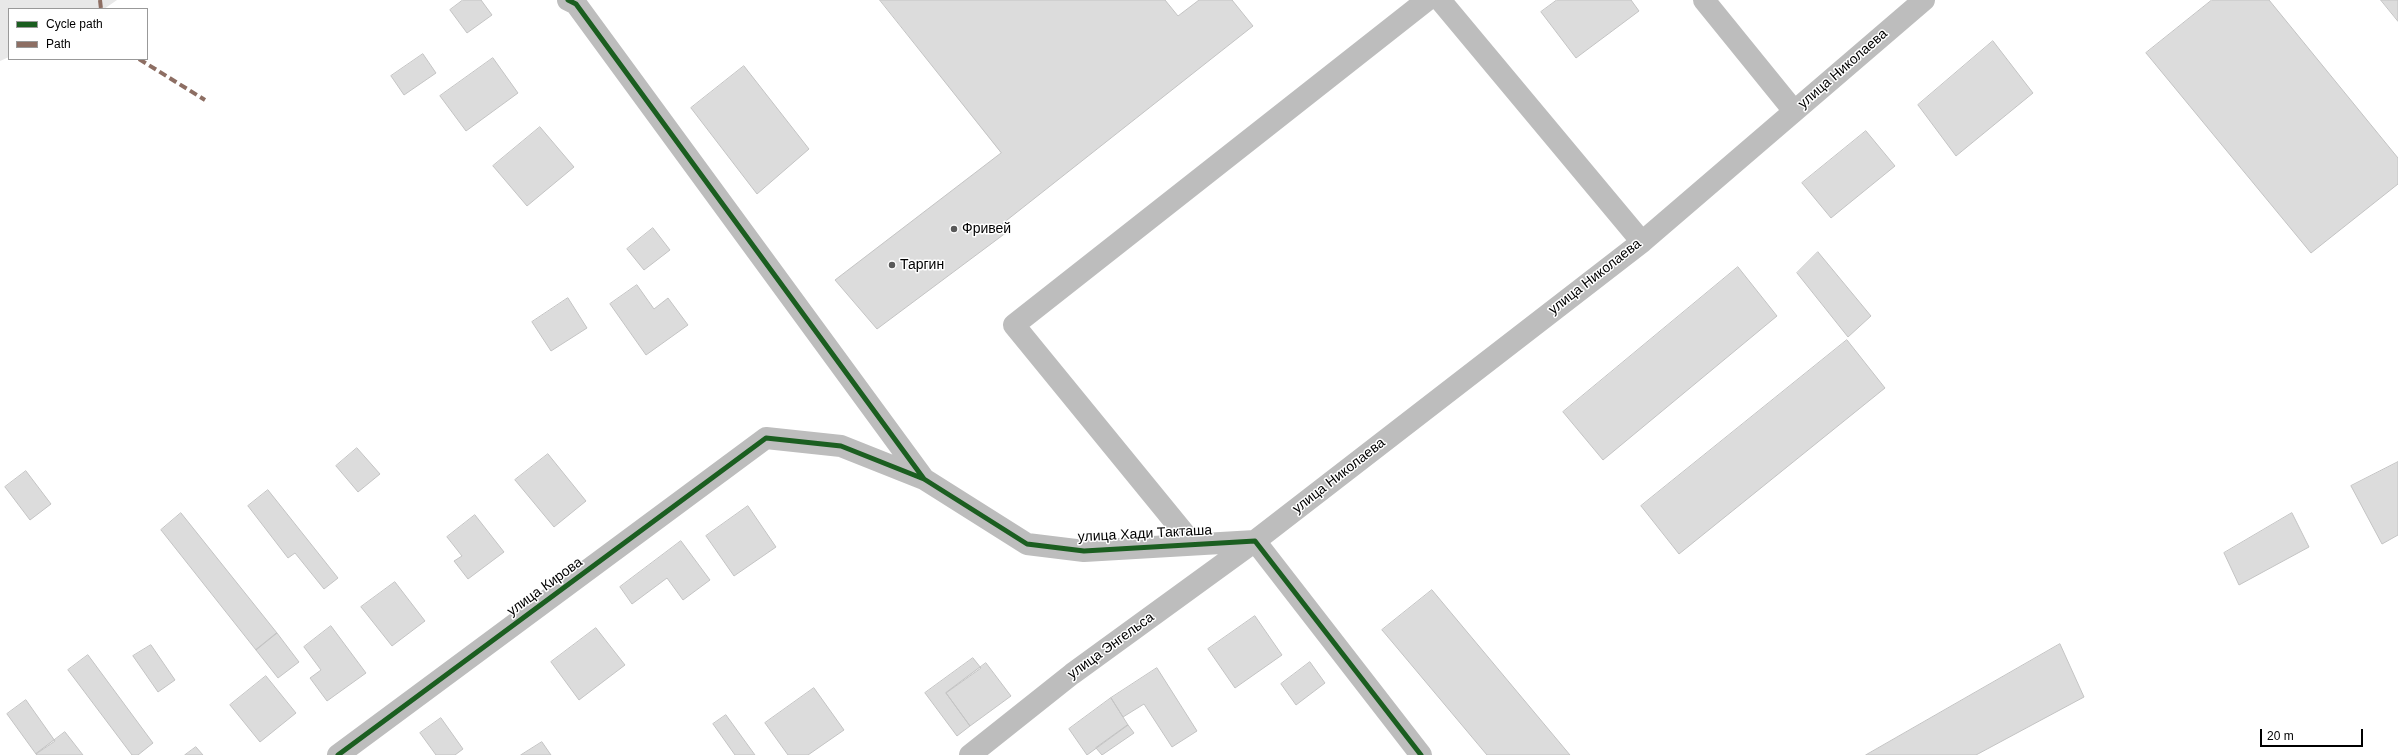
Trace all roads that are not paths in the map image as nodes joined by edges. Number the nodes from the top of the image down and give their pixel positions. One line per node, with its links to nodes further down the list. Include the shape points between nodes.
1 (568, 0): 9 (street, via 576,4)
2 (1427, 0): 11 (street, via 1014,325)
3 (1440, 0): 7 (street)
4 (1704, 0): 6 (street)
5 (1924, 0): 6 (street, улица Николаева)
6 (1794, 112): 7 (street, улица Николаева)
7 (1642, 242): 10 (street, улица Николаева)
8 (766, 438): 9 (street, улица Хади Такташа, via 842,446); 12 (street, улица Кирова)
9 (924, 479): 11 (street, улица Хади Такташа, via 1027,544 1084,551)
10 (1255, 541): 11 (street, улица Хади Такташа); 13 (street, улица Энгельса, via 1072,674); 14 (street)
11 (1193, 544)
12 (338, 755)
13 (970, 755)
14 (1421, 755)

